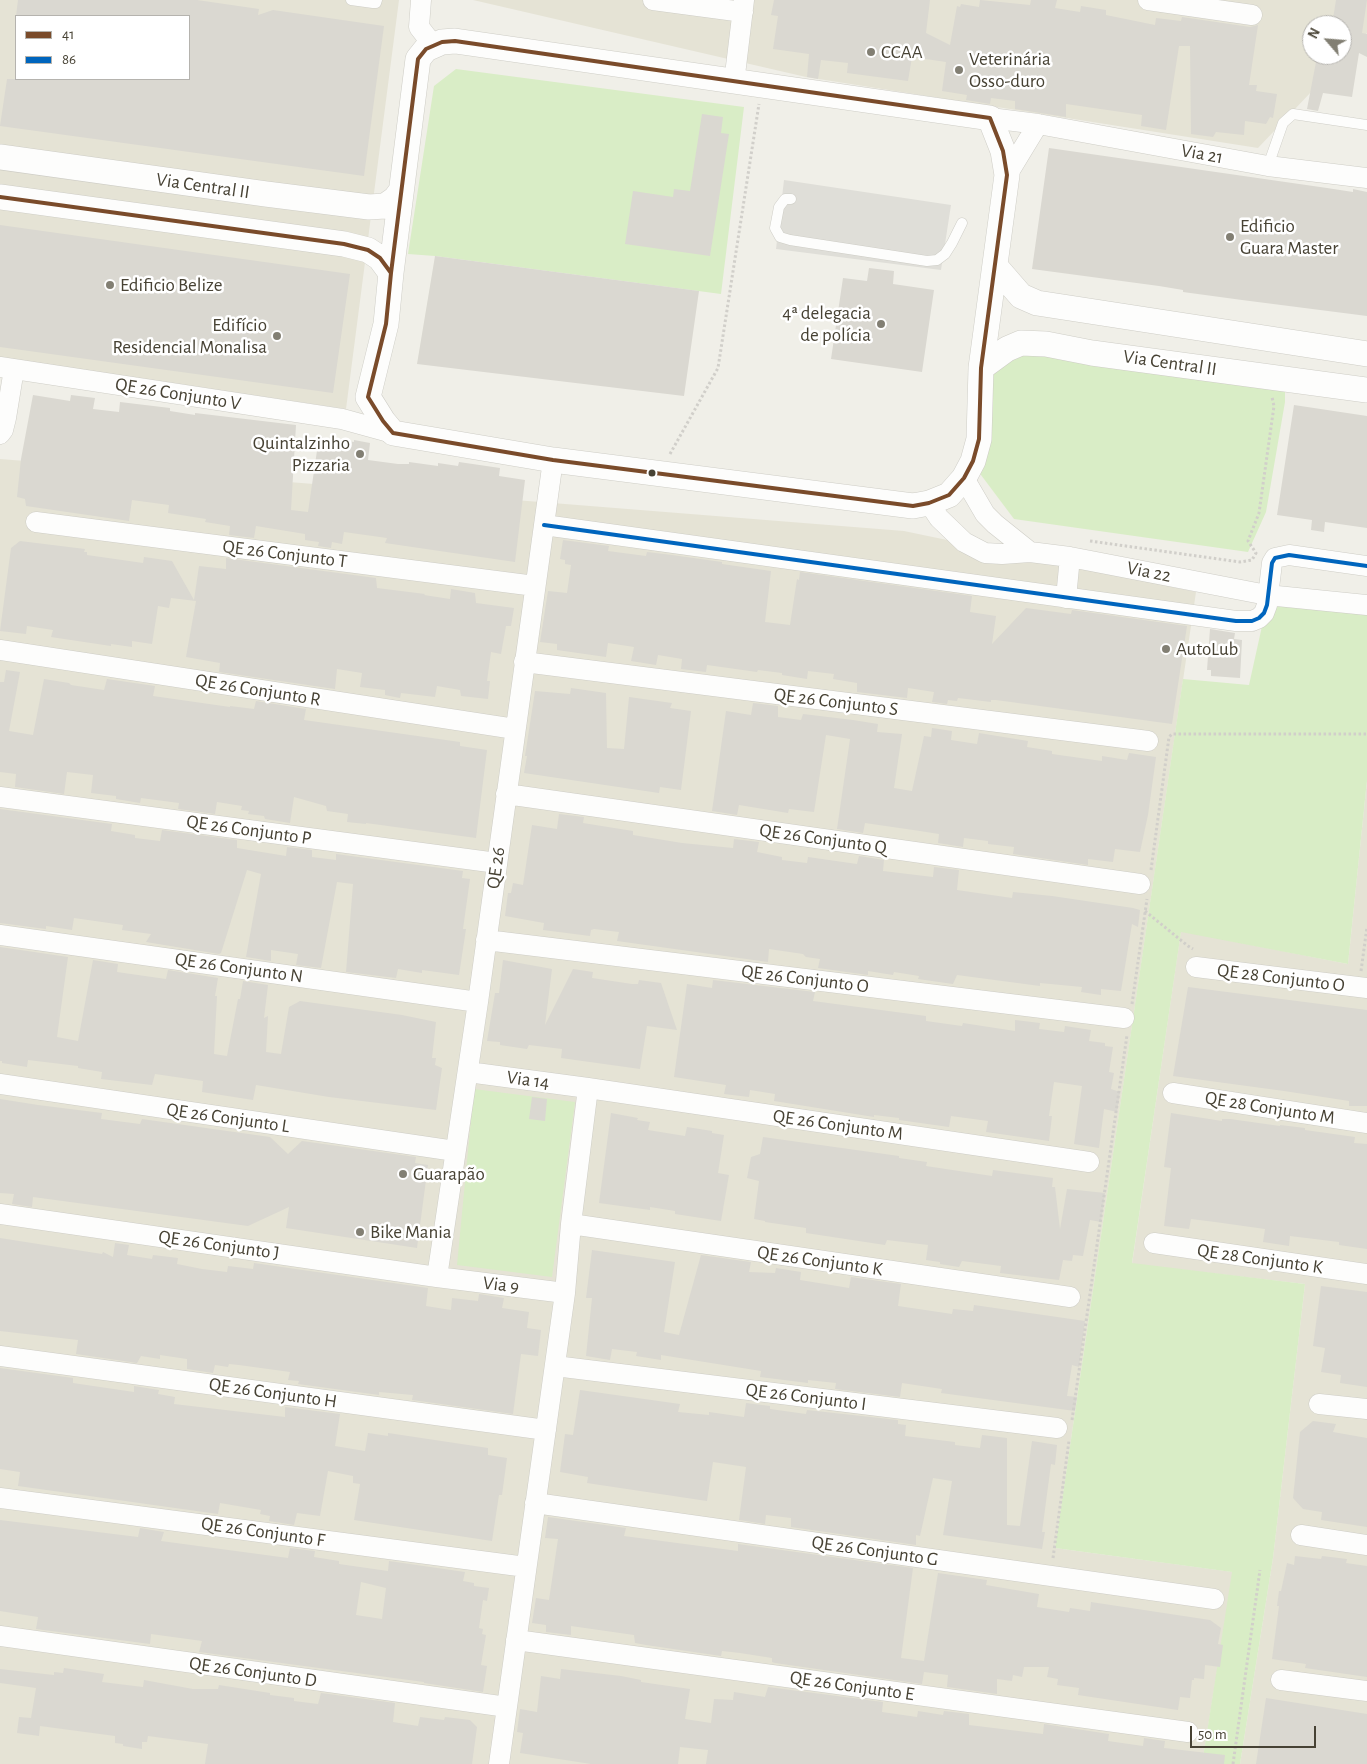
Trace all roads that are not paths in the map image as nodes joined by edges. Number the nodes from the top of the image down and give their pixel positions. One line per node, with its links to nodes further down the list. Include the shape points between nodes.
1 (351, 0): 2 (lane, via 373,3)
2 (377, 0)
3 (421, 0): 8 (street, via 419,27)
4 (653, 0): 6 (street)
5 (1148, 0): 7 (street)
6 (744, 6): 9 (street)
7 (1252, 15)
8 (433, 45): 9 (street, via 455,41); 17 (street, via 418,59)
9 (734, 82): 10 (street)
10 (990, 118): 11 (street, Via 21); 15 (street, via 1003,150)
11 (1038, 124): 14 (street, Via 21); 15 (street)
12 (1367, 125): 14 (lane, via 1293,114 1283,123)
13 (0, 157): 18 (street, Via Central II)
14 (1268, 166): 16 (street, Via 21)
15 (1007, 175): 23 (street)
16 (1367, 178)
17 (401, 191): 18 (street, Via Central II, via 385,206); 24 (street)
18 (266, 194): 22 (street)
19 (0, 197): 22 (street, Via Central II)
20 (791, 199): 21 (lane, via 785,199 779,207 775,228 780,237 927,261 937,260 945,254)
21 (962, 223)
22 (261, 233): 24 (street, Via Central II, via 357,246 380,258)
23 (995, 266): 25 (street, Via Central II, via 1021,296 1037,303); 27 (street)
24 (392, 273): 29 (street, via 386,324)
25 (1367, 354)
26 (7, 368): 30 (street, QE 26 Conjunto V); 32 (street, via 6,418)
27 (981, 368): 28 (street, Via Central II, via 1021,343 1046,344); 34 (street, via 979,439)
28 (1367, 390)
29 (368, 397): 30 (street, via 358,409); 31 (street)
30 (342, 419): 31 (street, QE 26 Conjunto V)
31 (393, 433): 33 (street)
32 (0, 434)
33 (553, 460): 35 (street, via 913,506); 37 (street, QE 26)
34 (964, 478): 35 (street, via 949,495); 38 (street, via 985,514)
35 (928, 503): 38 (street, Via 22, via 953,533 985,553)
36 (36, 522): 41 (street, QE 26 Conjunto T)
37 (544, 525): 41 (street, QE 26); 42 (street)
38 (1030, 552): 39 (street, Via 22)
39 (1070, 556): 42 (street); 43 (street, Via 22)
40 (1367, 566): 43 (street, via 1289,554 1275,558)
41 (535, 586): 46 (street, QE 26)
42 (1066, 598): 43 (street, via 1236,621 1259,618 1264,613)
43 (1267, 600): 44 (street, Via 22)
44 (1367, 605)
45 (0, 650): 47 (street, QE 26 Conjunto R)
46 (524, 662): 47 (street, QE 26); 48 (street, QE 26 Conjunto S)
47 (515, 730): 49 (street, QE 26)
48 (1148, 741)
49 (506, 794): 51 (street, QE 26); 52 (street, QE 26 Conjunto Q)
50 (0, 797): 51 (street, QE 26 Conjunto P)
51 (497, 862): 54 (street, QE 26)
52 (1146, 882)
53 (0, 935): 57 (street, QE 26 Conjunto N)
54 (486, 940): 57 (street, QE 26); 58 (street, QE 26 Conjunto O)
55 (1195, 958): 56 (street, QE 28 Conjunto O)
56 (1367, 988)
57 (478, 1002): 59 (street, QE 26)
58 (1128, 1018)
59 (468, 1072): 61 (street, Via 14); 64 (street, QE 26)
60 (0, 1084): 64 (street, QE 26 Conjunto L)
61 (588, 1088): 65 (street, QE 26 Conjunto M); 67 (street)
62 (1173, 1093): 63 (street, QE 28 Conjunto M)
63 (1367, 1123)
64 (455, 1151): 70 (street, QE 26)
65 (1089, 1162)
66 (0, 1214): 70 (street, QE 26 Conjunto J)
67 (571, 1224): 71 (street); 72 (street, QE 26 Conjunto K)
68 (1154, 1244): 69 (street, QE 28 Conjunto K)
69 (1367, 1274)
70 (437, 1277): 71 (street, Via 9)
71 (565, 1293): 74 (street)
72 (1070, 1297)
73 (0, 1356): 77 (street, QE 26 Conjunto H)
74 (555, 1366): 77 (street); 78 (street, QE 26 Conjunto I)
75 (1319, 1404): 76 (street)
76 (1367, 1409)
77 (546, 1430): 80 (street)
78 (1066, 1431)
79 (0, 1498): 83 (street, QE 26 Conjunto F)
80 (535, 1503): 83 (street); 84 (street, QE 26 Conjunto G)
81 (1301, 1535): 82 (street)
82 (1367, 1545)
83 (526, 1567): 86 (street)
84 (1214, 1600)
85 (0, 1636): 89 (street, QE 26 Conjunto D)
86 (516, 1640): 89 (street); 90 (street, QE 26 Conjunto E)
87 (1281, 1680): 88 (street)
88 (1367, 1690)
89 (507, 1707): 91 (street)
90 (1188, 1732)
91 (499, 1764)

